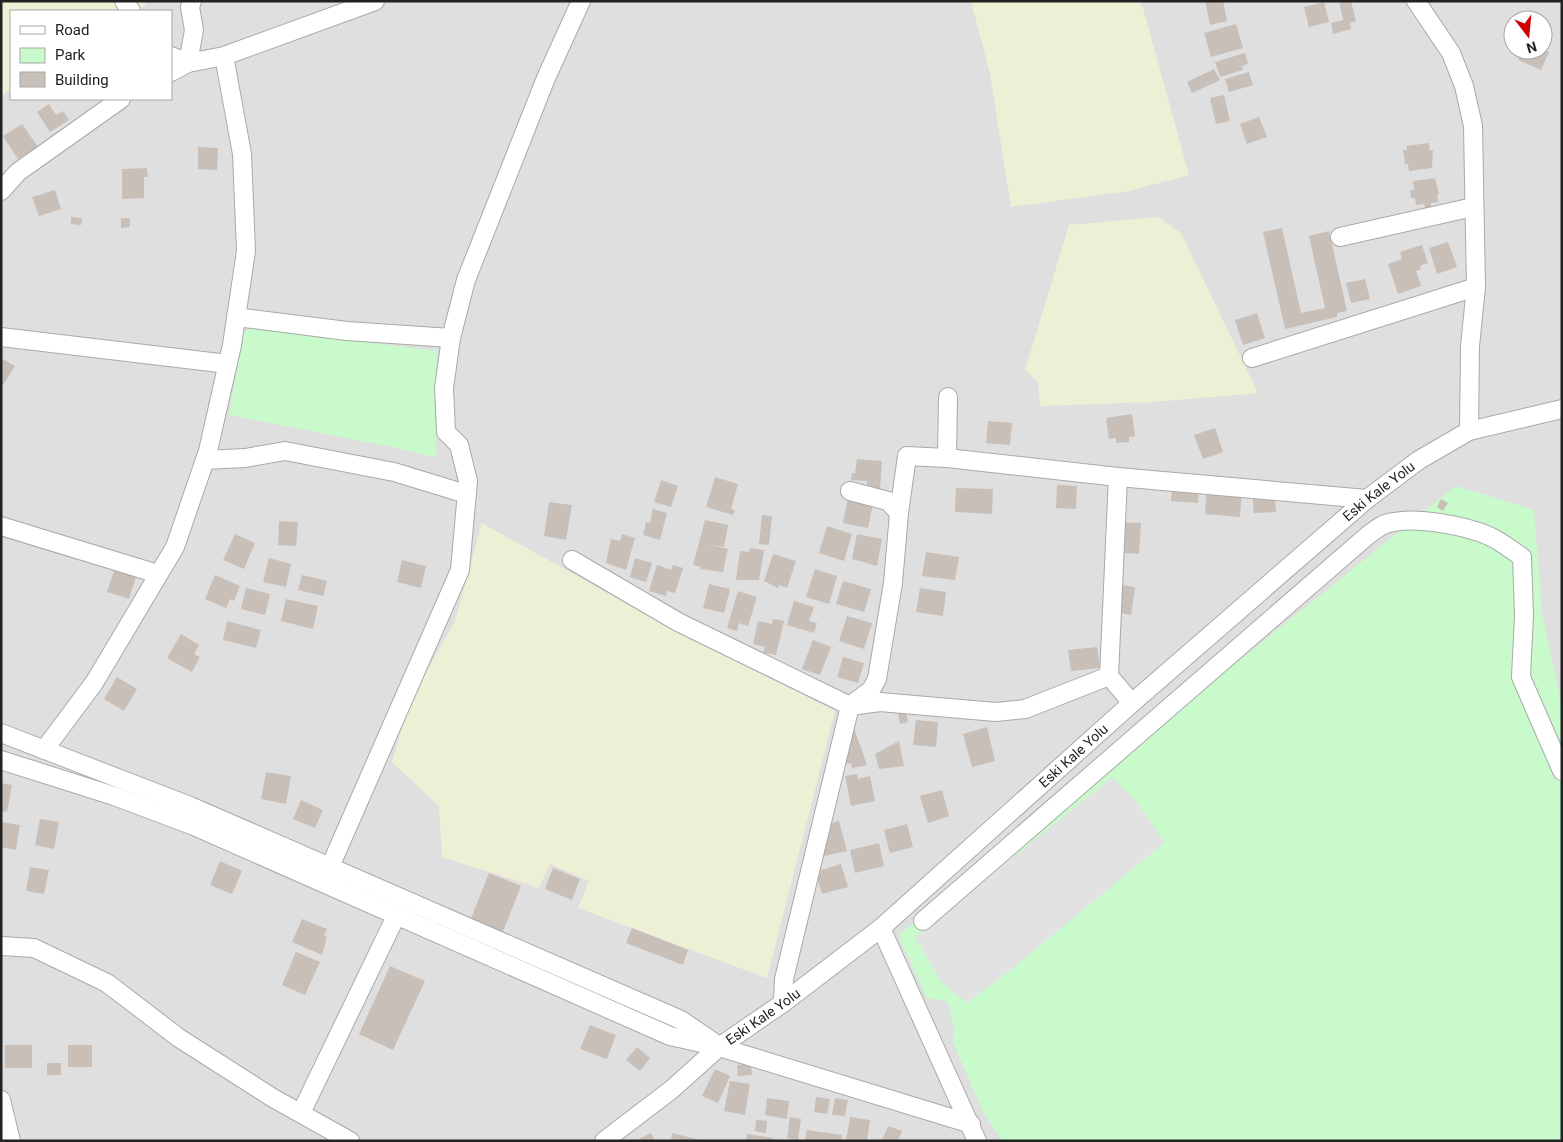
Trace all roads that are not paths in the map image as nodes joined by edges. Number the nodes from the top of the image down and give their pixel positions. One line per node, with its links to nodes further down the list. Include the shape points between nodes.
1 (192, 1): 7 (street, via 194,30)
2 (375, 1): 6 (street)
3 (582, 1): 16 (street, via 546,78 466,280)
4 (1416, 1): 11 (street, via 1451,53 1464,86 1473,126)
5 (172, 56): 7 (street)
6 (224, 56): 7 (street); 14 (street, via 242,154 246,251)
7 (188, 63): 8 (street)
8 (172, 71)
9 (120, 100): 10 (street, via 18,172)
10 (1, 191)
11 (1473, 208): 12 (street); 13 (street)
12 (1340, 236)
13 (1476, 287): 17 (street); 21 (street, via 1470,346)
14 (236, 317): 16 (street, via 346,331); 18 (street)
15 (1, 337): 18 (street)
16 (451, 338): 26 (street, via 444,388 446,432 459,446 468,481)
17 (1252, 358)
18 (228, 364): 23 (street)
19 (948, 396): 22 (street)
20 (1562, 409): 21 (street, Eski Kale Yolu)
21 (1469, 431): 27 (street, Eski Kale Yolu, via 1419,460)
22 (947, 458): 24 (street); 28 (street, via 907,456)
23 (205, 460): 26 (street, via 285,451 394,472); 31 (street, via 175,546)
24 (1118, 477): 27 (street); 32 (street)
25 (850, 491): 28 (street, via 888,501)
26 (466, 494): 39 (street, via 460,570)
27 (1368, 499): 33 (street, Eski Kale Yolu)
28 (899, 512): 34 (street, via 893,583 877,679 871,690)
29 (1, 526): 31 (street)
30 (572, 560): 34 (street, via 678,622)
31 (158, 574): 36 (street, via 94,683)
32 (1109, 676): 33 (street); 34 (street, via 1025,709 996,712 880,702)
33 (1132, 703): 42 (street, Eski Kale Yolu)
34 (850, 706): 44 (street, via 784,979)
35 (1, 733): 36 (street)
36 (44, 750): 39 (street, via 190,806)
37 (1, 760): 40 (street, via 114,796 194,826)
38 (1562, 771): 41 (street, via 1521,677 1522,557 1490,536 1444,525 1394,521 1379,526 1367,536)
39 (330, 867): 45 (street, via 681,1020)
40 (397, 914): 45 (street, via 670,1036); 47 (street)
41 (923, 921)
42 (881, 928): 44 (street, Eski Kale Yolu); 48 (street)
43 (1, 946): 47 (street, via 34,948 107,983 179,1038)
44 (783, 1003): 45 (street, Eski Kale Yolu)
45 (719, 1047): 48 (street); 51 (street, Eski Kale Yolu, via 671,1090)
46 (2, 1108): 49 (street)
47 (301, 1113): 50 (street)
48 (970, 1124): 52 (street)
49 (11, 1141)
50 (350, 1141)
51 (604, 1141)
52 (977, 1141)

